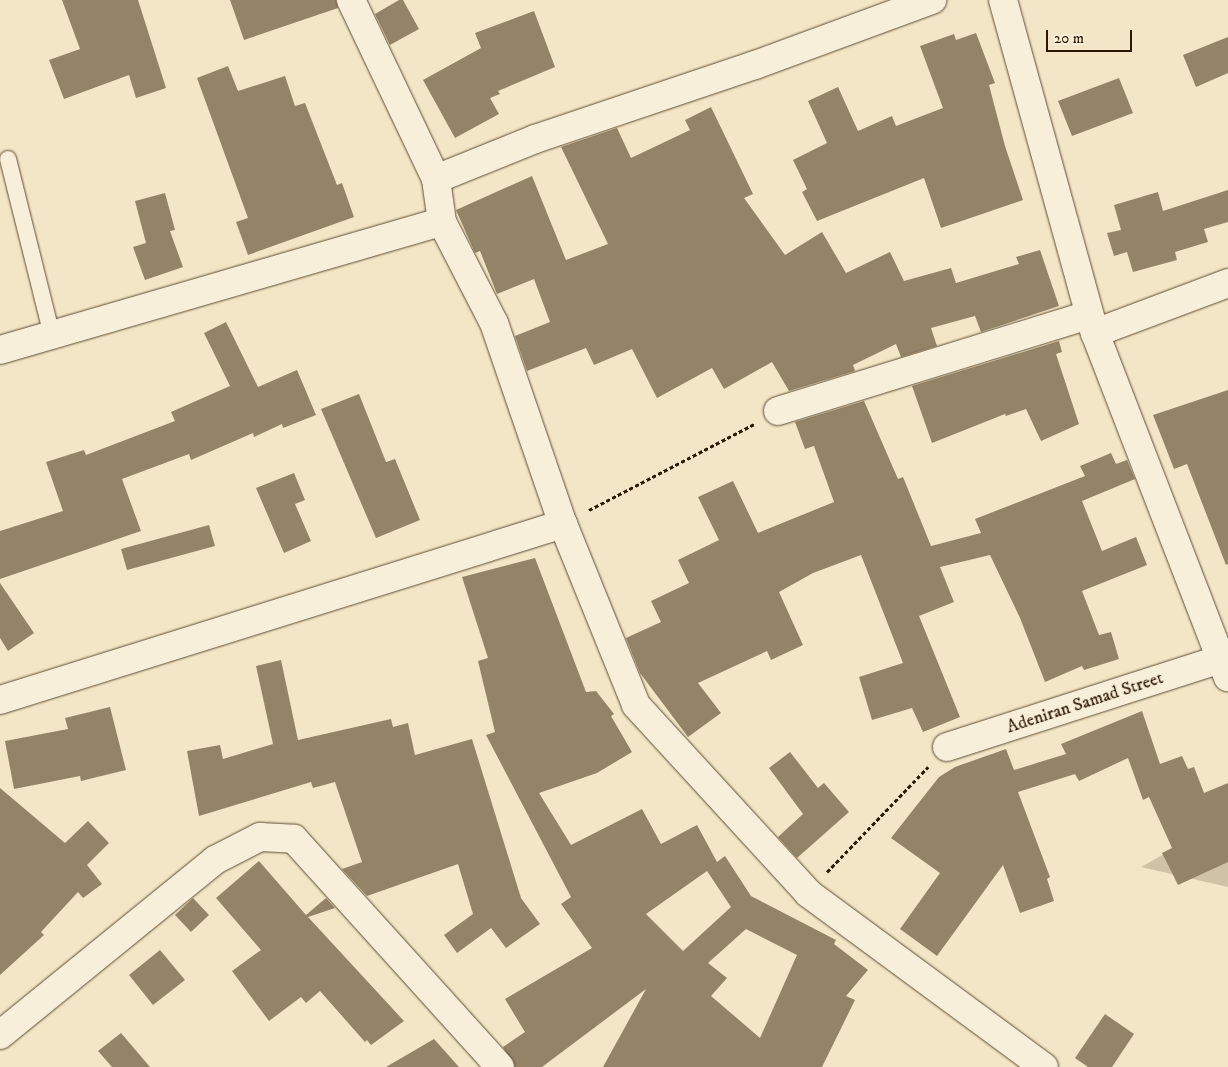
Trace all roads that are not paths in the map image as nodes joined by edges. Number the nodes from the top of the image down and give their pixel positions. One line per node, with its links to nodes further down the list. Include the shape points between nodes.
1 (351, 0): 5 (street)
2 (932, 0): 5 (street, via 535,139)
3 (1013, 3): 8 (street)
4 (8, 159): 9 (lane)
5 (436, 179): 6 (street)
6 (442, 222): 9 (street); 12 (street, via 494,323)
7 (1228, 283): 8 (street)
8 (1092, 324): 11 (street); 13 (street)
9 (52, 336): 10 (street)
10 (0, 350)
11 (778, 410)
12 (563, 524): 14 (street); 18 (street, via 636,705 808,893)
13 (1226, 664): 15 (street, Adeniran Samad Street)
14 (0, 700)
15 (947, 747)
16 (0, 1035): 17 (street, via 214,860 260,837 269,837 294,839)
17 (500, 1067)
18 (1044, 1067)

